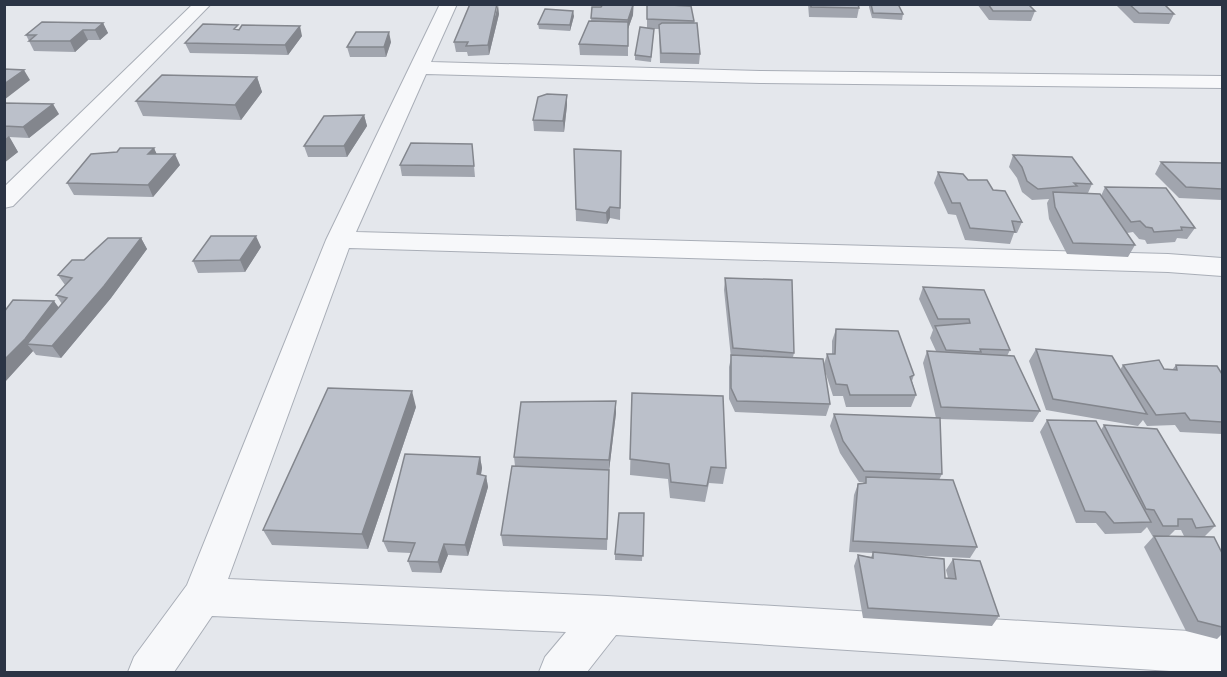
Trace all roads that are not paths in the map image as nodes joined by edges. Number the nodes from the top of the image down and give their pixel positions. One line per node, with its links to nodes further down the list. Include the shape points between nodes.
1 (203, 4): 5 (street)
2 (449, 4): 3 (street)
3 (420, 68): 4 (street, via 748,77); 6 (street)
4 (1222, 82)
5 (4, 201)
6 (339, 240): 7 (street); 8 (street)
7 (1222, 267)
8 (202, 597): 9 (street); 11 (street)
9 (607, 615): 10 (street); 12 (street)
10 (1222, 654)
11 (149, 672)
12 (560, 672)

